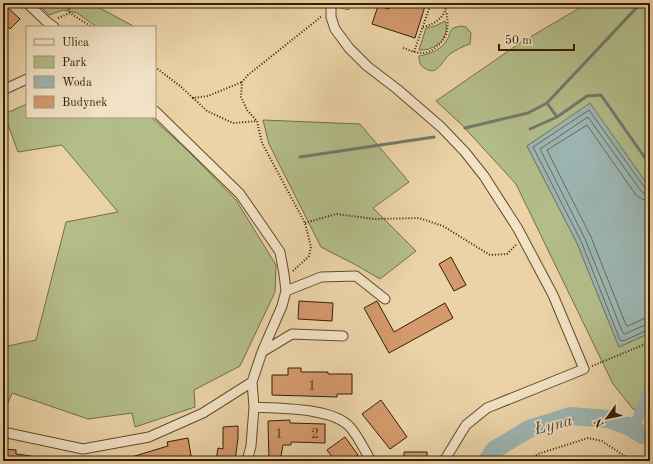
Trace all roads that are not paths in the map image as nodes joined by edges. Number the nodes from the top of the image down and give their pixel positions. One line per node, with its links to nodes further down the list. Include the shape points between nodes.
1 (27, 3): 5 (street)
2 (331, 3): 16 (street, via 331,17 349,48 441,127 484,176 518,229 553,295 584,369 487,408 466,426)
3 (334, 3): 4 (lane)
4 (347, 7)
5 (51, 25)
6 (26, 79): 7 (street)
7 (3, 90)
8 (156, 112): 9 (street, via 240,194 280,252)
9 (286, 291): 10 (street, via 321,277 356,276); 12 (street)
10 (385, 299)
11 (344, 336): 12 (street, via 292,334)
12 (262, 352): 13 (street)
13 (252, 382): 14 (street); 15 (street, via 203,413 149,437 83,449)
14 (254, 407): 17 (street); 18 (street, via 332,415 349,426)
15 (3, 432)
16 (444, 460)
17 (248, 461)
18 (371, 461)

